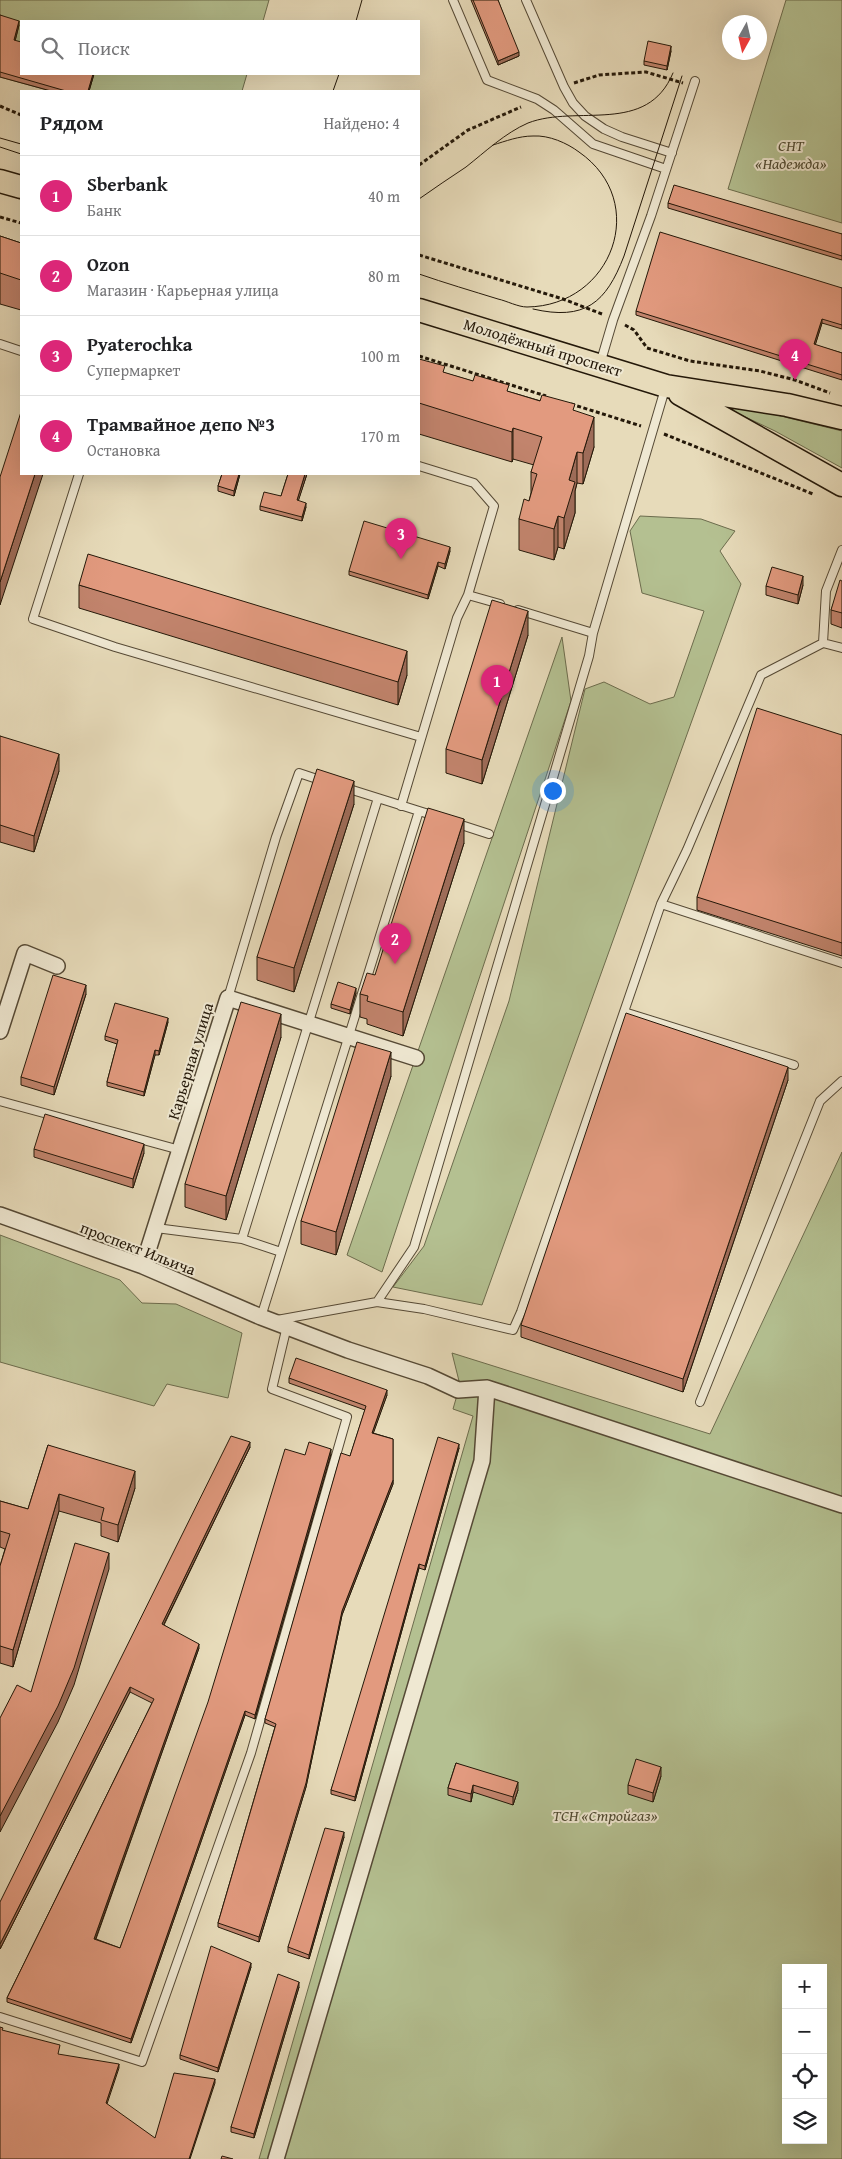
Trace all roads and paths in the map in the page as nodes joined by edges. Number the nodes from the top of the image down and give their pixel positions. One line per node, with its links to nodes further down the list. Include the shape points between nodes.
1 (454, 0): 7 (lane, via 487,80 554,110 593,144)
2 (526, 0): 6 (lane, via 564,87 585,116 622,137)
3 (694, 81): 6 (lane)
4 (0, 106): 5 (path)
5 (20, 115)
6 (672, 153): 7 (lane)
7 (666, 169): 19 (lane)
8 (0, 180): 9 (main road)
9 (20, 187)
10 (0, 217): 11 (path)
11 (20, 223)
12 (420, 255): 14 (path)
13 (420, 310): 19 (main road, Молодёжный проспект)
14 (602, 315)
15 (621, 324): 21 (path, via 634,330 647,348 690,361 760,371)
16 (0, 344): 17 (lane)
17 (20, 351)
18 (420, 356): 22 (path)
19 (600, 364): 20 (main road, Молодёжный проспект)
20 (666, 386): 24 (main road, Молодёжный проспект, via 787,405); 25 (lane); 28 (main road, Молодёжный проспект)
21 (834, 394)
22 (548, 396)
23 (566, 402): 25 (path)
24 (842, 418)
25 (653, 430): 29 (path); 34 (lane)
26 (420, 466): 31 (lane, via 474,483 494,506)
27 (79, 475): 37 (lane, via 33,619 115,647)
28 (842, 485)
29 (814, 494)
30 (842, 550): 35 (lane, via 826,591)
31 (468, 595): 32 (lane); 37 (lane, via 457,618)
32 (504, 606)
33 (513, 608): 34 (lane)
34 (593, 633): 60 (lane, via 589,656 414,1247)
35 (823, 643): 36 (lane); 42 (lane, via 761,675)
36 (842, 648)
37 (421, 737): 39 (lane)
38 (378, 798): 39 (lane); 45 (lane, via 299,774 276,837); 47 (lane)
39 (401, 806): 40 (lane)
40 (419, 811): 41 (lane); 49 (lane)
41 (489, 834)
42 (661, 904): 43 (lane); 46 (lane)
43 (842, 963)
44 (56, 966): 48 (street, via 25,953)
45 (228, 998): 47 (street, Карьерная улица); 54 (street, Карьерная улица)
46 (624, 1012): 51 (lane); 60 (lane, via 513,1330 424,1309)
47 (307, 1024): 49 (street, Карьерная улица); 57 (lane)
48 (0, 1031)
49 (348, 1037): 50 (street, Карьерная улица); 58 (lane)
50 (416, 1058)
51 (794, 1065)
52 (842, 1081): 63 (lane, via 820,1101)
53 (0, 1101): 54 (lane)
54 (180, 1150): 56 (street, Карьерная улица)
55 (0, 1215): 59 (street, проспект Ильича)
56 (156, 1228): 57 (lane); 59 (street, Карьерная улица)
57 (242, 1238): 58 (lane)
58 (281, 1252): 61 (lane)
59 (142, 1266): 61 (street, проспект Ильича)
60 (377, 1302): 61 (lane)
61 (274, 1321): 62 (street, проспект Ильича, via 428,1376 458,1390); 65 (lane, via 272,1389 347,1417 251,1753 142,2062)
62 (487, 1388): 64 (street); 66 (street, via 482,1461)
63 (700, 1402)
64 (842, 1505)
65 (0, 2017)
66 (276, 2159)

